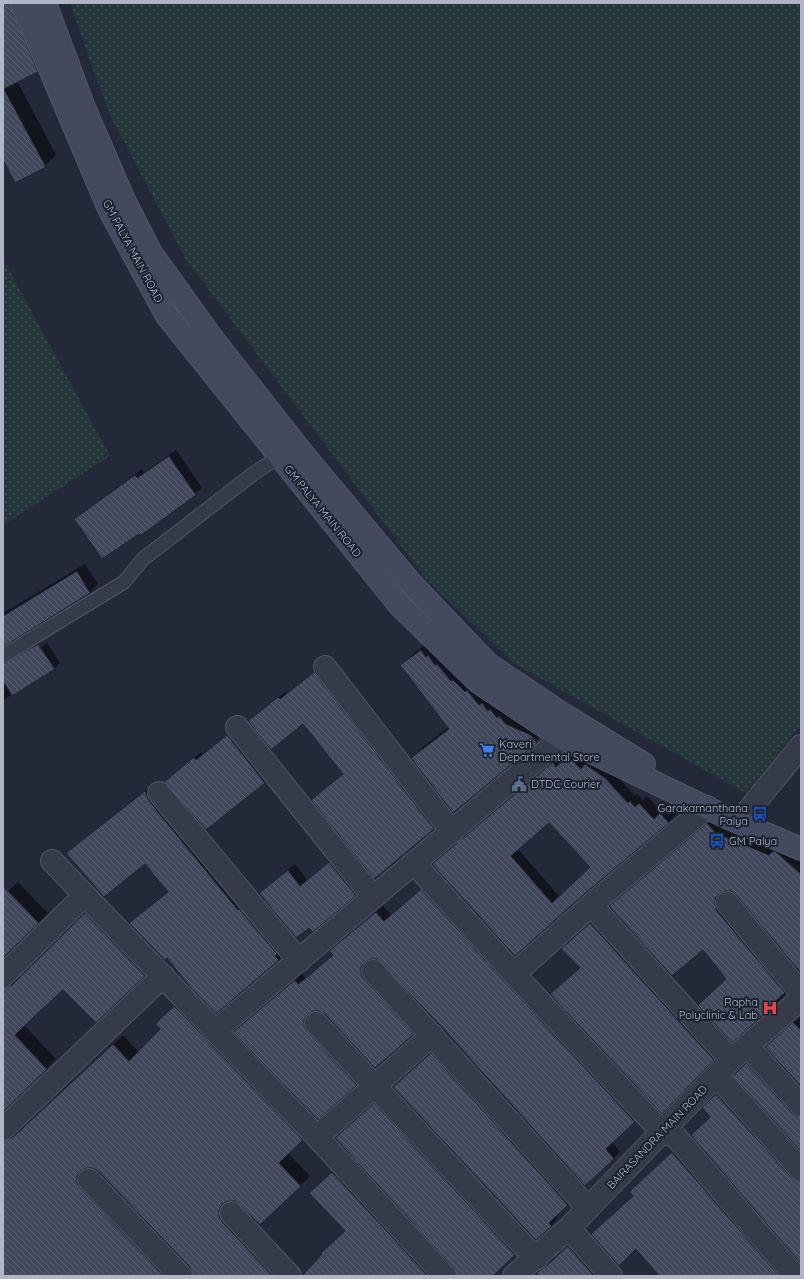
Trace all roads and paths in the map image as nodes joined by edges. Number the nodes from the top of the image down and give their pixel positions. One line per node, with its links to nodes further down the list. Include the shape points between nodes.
1 (22, 3): 3 (main road, GM PALYA MAIN ROAD, via 109,209 167,316)
2 (45, 3): 3 (main road, via 83,105 124,200 151,253)
3 (288, 451): 4 (lane, via 253,474 143,559 124,582); 7 (main road, GM PALYA MAIN ROAD, via 406,612 478,682); 11 (main road, via 488,664 642,763 715,804)
4 (3, 656)
5 (325, 667): 12 (street)
6 (238, 727): 17 (street)
7 (562, 738): 10 (main road, GM PALYA MAIN ROAD); 12 (street)
8 (801, 746): 11 (street)
9 (158, 793): 20 (street)
10 (707, 807): 11 (main road, GM PALYA MAIN ROAD); 19 (street)
11 (732, 820): 13 (main road, GM PALYA MAIN ROAD)
12 (452, 832): 15 (street)
13 (800, 846)
14 (52, 862): 16 (street)
15 (414, 863): 17 (street); 22 (street)
16 (84, 896): 23 (street); 24 (street)
17 (373, 897): 20 (street)
18 (727, 903): 25 (street)
19 (591, 905): 22 (street); 30 (street)
20 (299, 961): 28 (street)
21 (373, 971): 29 (street)
22 (514, 974): 34 (street)
23 (3, 976)
24 (163, 976): 28 (street); 33 (street)
25 (801, 993)
26 (801, 999): 30 (street, BAIRASANDRA MAIN ROAD)
27 (316, 1023): 31 (street)
28 (215, 1031): 35 (street)
29 (432, 1035): 31 (street); 38 (street)
30 (732, 1061): 32 (street); 34 (street, BAIRASANDRA MAIN ROAD); 36 (street)
31 (374, 1086): 35 (street); 41 (street)
32 (801, 1105)
33 (3, 1129)
34 (661, 1131): 38 (street, BAIRASANDRA MAIN ROAD); 47 (street, via 676,1137)
35 (317, 1137): 44 (street)
36 (801, 1170)
37 (89, 1180): 42 (street)
38 (588, 1208): 40 (street, BAIRASANDRA MAIN ROAD)
39 (231, 1213): 43 (street)
40 (569, 1228): 41 (street, BAIRASANDRA MAIN ROAD); 46 (street)
41 (536, 1259): 45 (street, BAIRASANDRA MAIN ROAD)
42 (181, 1276)
43 (290, 1276)
44 (445, 1276)
45 (514, 1276)
46 (611, 1276)
47 (795, 1276)

